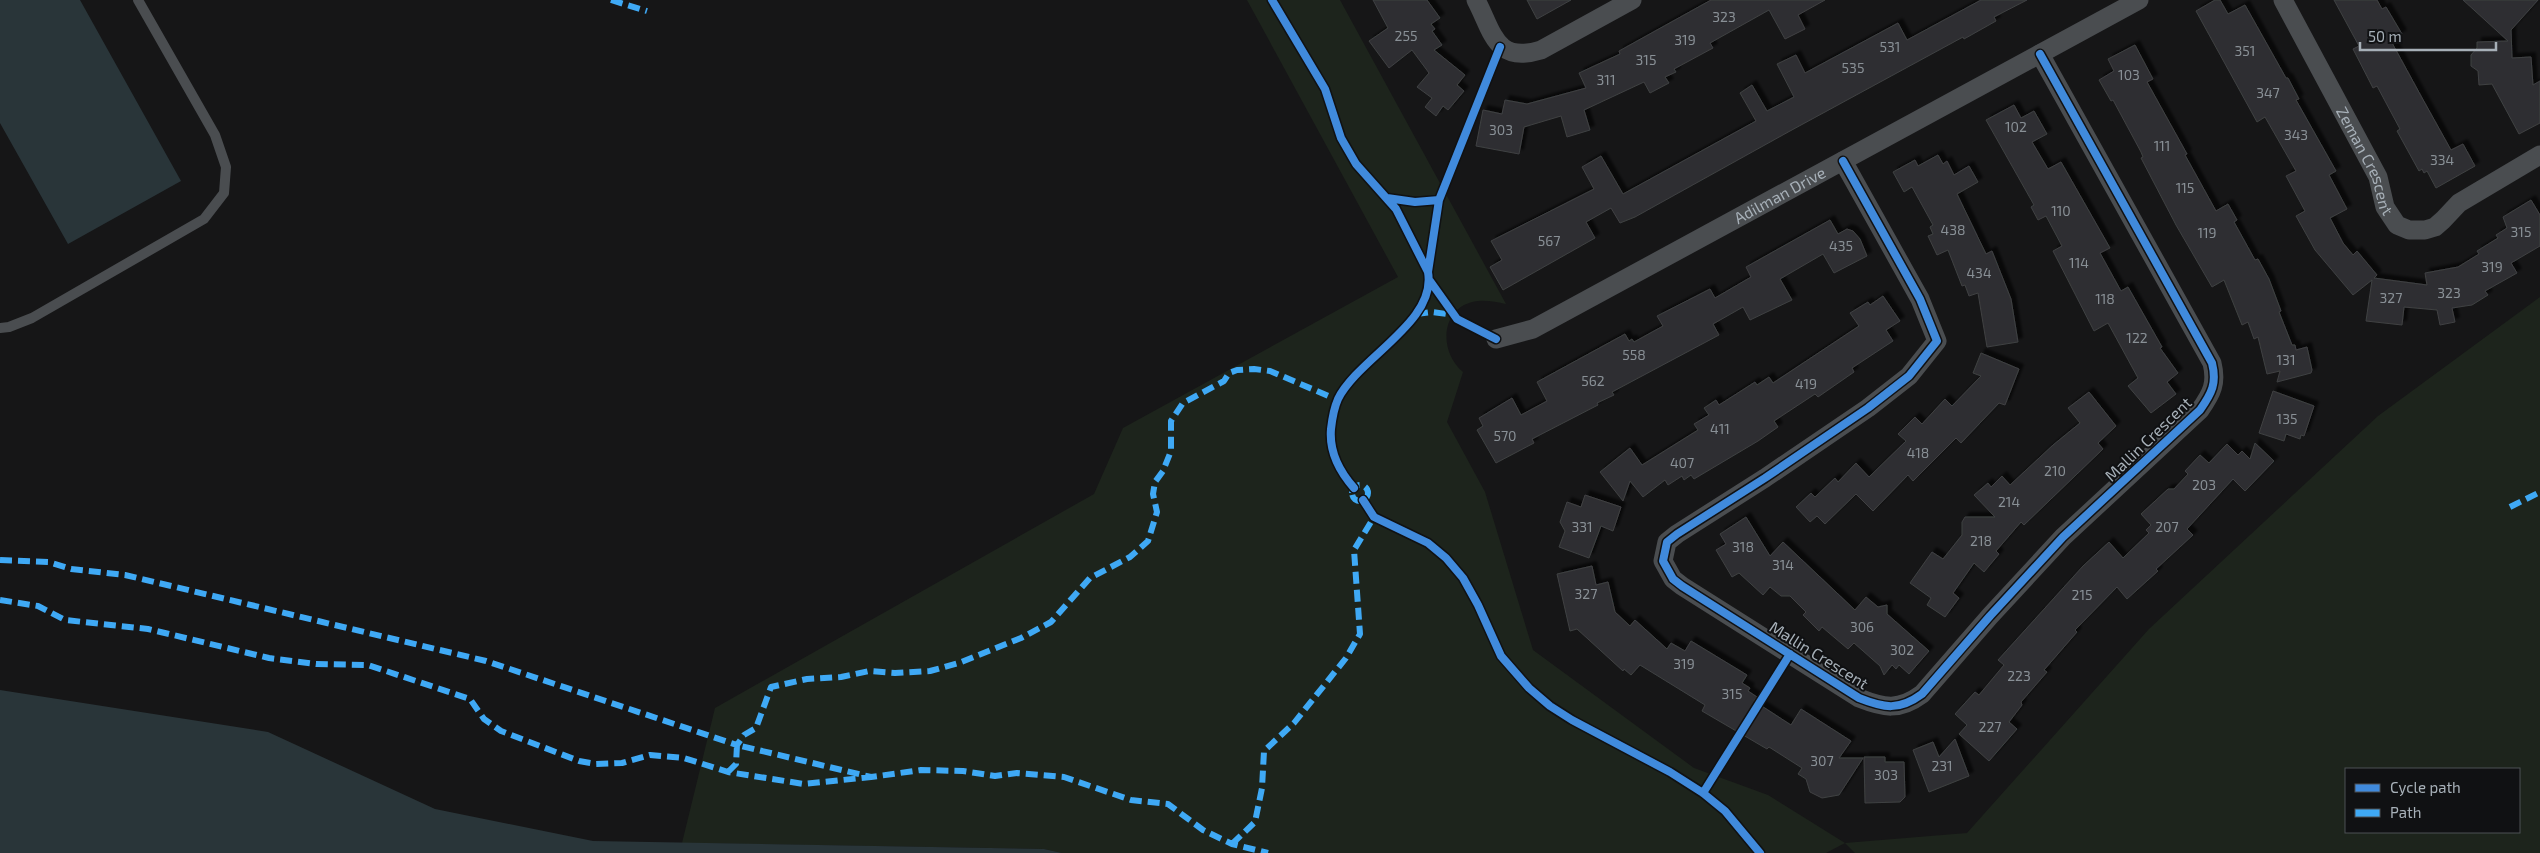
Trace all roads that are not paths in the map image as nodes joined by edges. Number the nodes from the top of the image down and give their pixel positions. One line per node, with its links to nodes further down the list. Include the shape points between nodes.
1 (138, 0): 9 (lane, via 215,135 226,167 224,193 204,219 32,318 9,328)
2 (1476, 0): 3 (street, via 1493,39 1514,54 1541,50)
3 (1632, 0)
4 (2139, 0): 6 (street, Adilman Drive)
5 (2284, 0): 7 (street, Zeman Crescent, via 2378,177 2385,207 2397,225 2409,230 2434,227 2459,203)
6 (2040, 54): 8 (street, Adilman Drive); 8 (street, Mallin Crescent, via 2212,363 2216,379 2212,393 2200,410 2063,537 1922,694 1909,703 1893,707 1859,698 1682,586 1673,579 1662,561 1667,542 1677,534 1868,408 1909,376 1938,341 1920,299)
7 (2540, 155)
8 (1843, 161): 10 (street, Adilman Drive, via 1533,329)
9 (0, 328)
10 (1496, 338)

